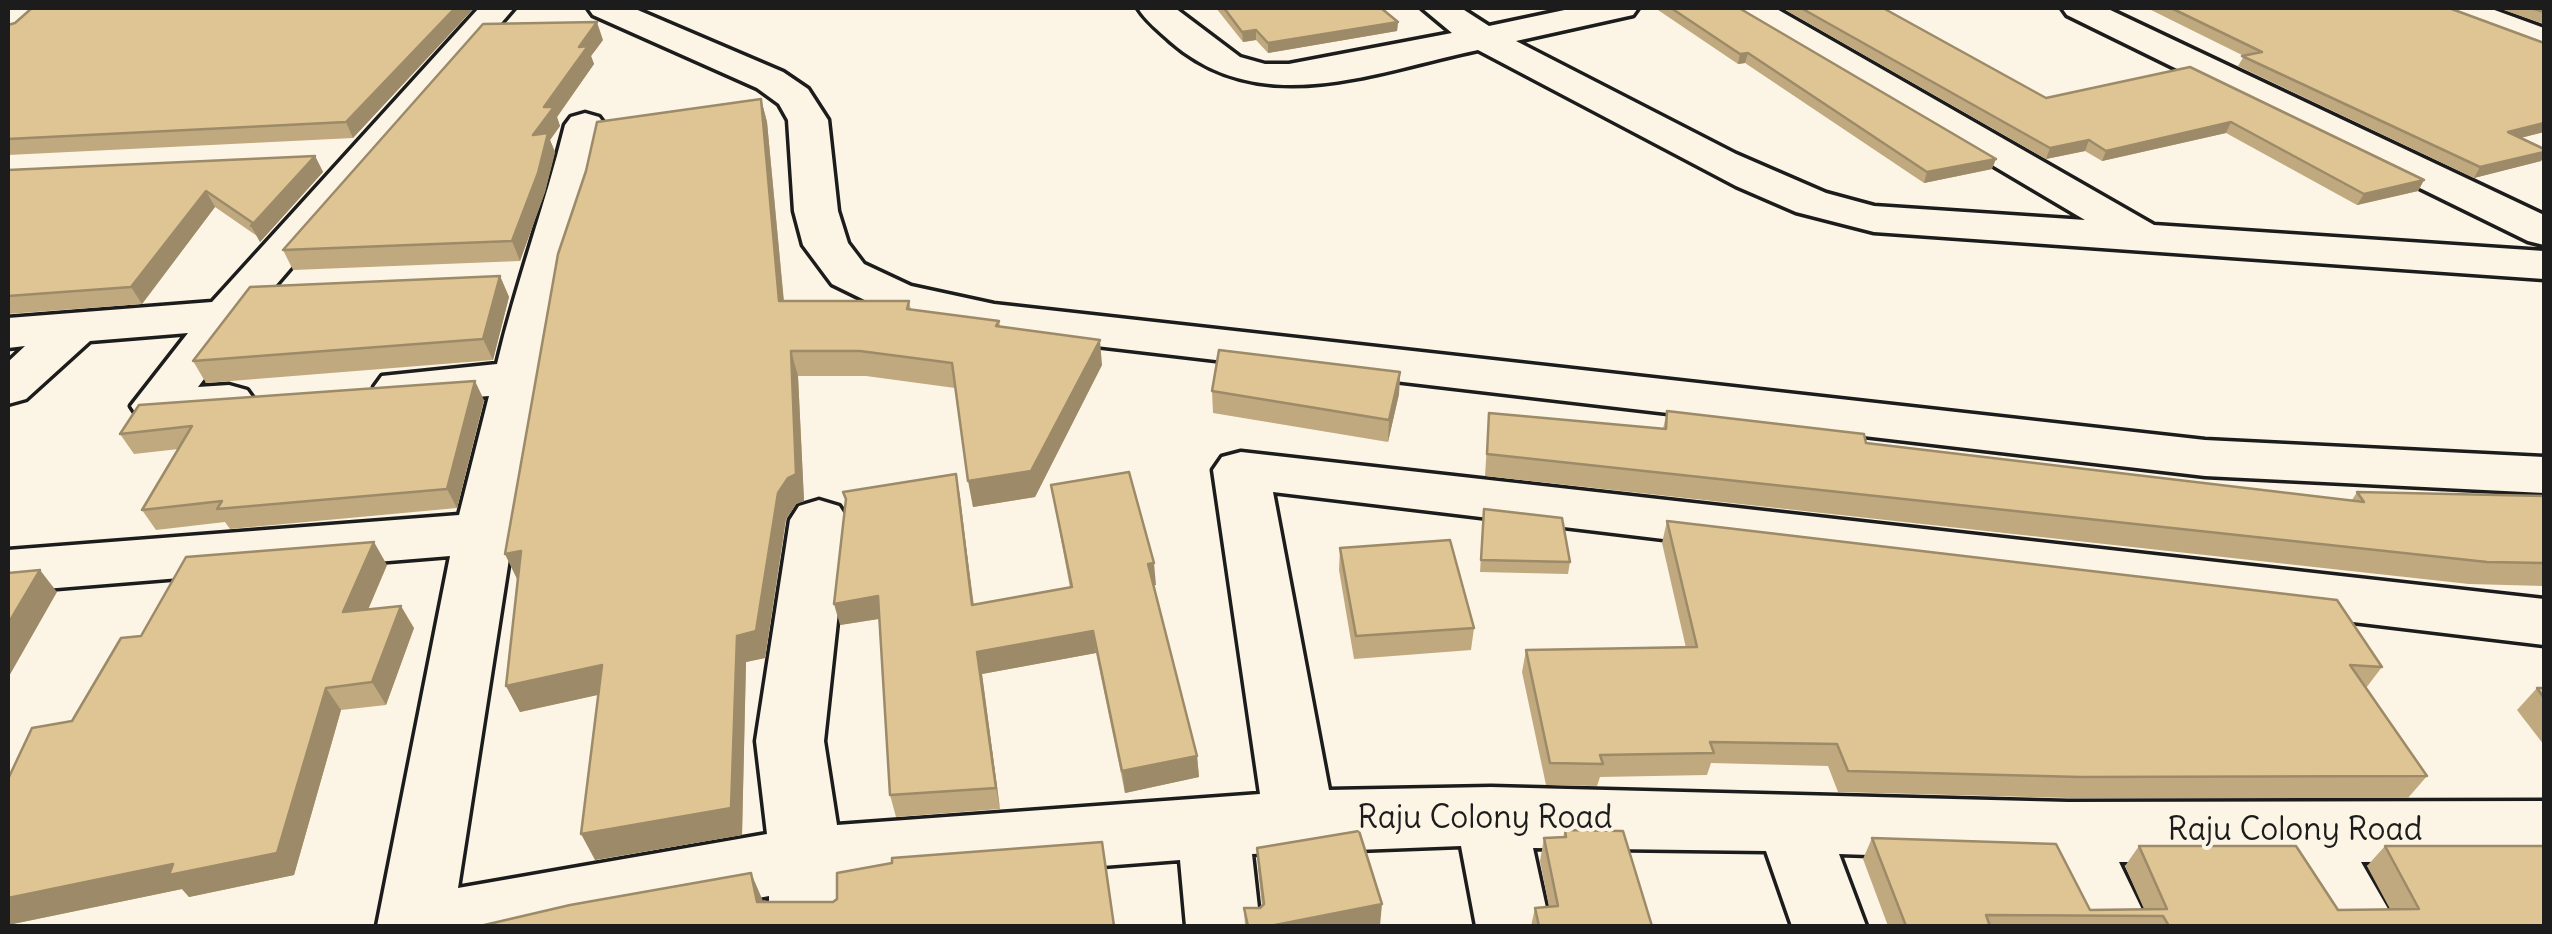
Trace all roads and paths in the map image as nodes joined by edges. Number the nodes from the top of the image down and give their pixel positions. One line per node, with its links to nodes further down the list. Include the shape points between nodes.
1 (34, 8): 10 (street)
2 (497, 8): 14 (street)
3 (605, 8): 27 (street, via 770,80 794,97 808,120 816,211 826,245 848,274 896,297 994,319 2205,458)
4 (1155, 8): 11 (street, via 1224,65 1270,78)
5 (1439, 8): 11 (street)
6 (1621, 8): 11 (street)
7 (1750, 8): 17 (street)
8 (2079, 8): 16 (street)
9 (2458, 8): 12 (street)
10 (8, 27)
11 (1480, 38): 17 (street, via 1828,211)
12 (2544, 40)
13 (585, 124): 23 (street, via 570,193 521,279)
14 (364, 154): 15 (street); 20 (street)
15 (305, 157)
16 (2544, 232)
17 (2148, 238): 18 (street)
18 (2544, 265)
19 (305, 288): 20 (street)
20 (236, 303): 21 (street); 26 (street, via 157,406)
21 (78, 326): 22 (street); 24 (street)
22 (8, 333)
23 (521, 378): 25 (street); 29 (street)
24 (8, 388)
25 (348, 391)
26 (272, 397)
27 (2544, 475)
28 (818, 520): 39 (street, via 790,740)
29 (484, 533): 30 (street); 40 (street)
30 (8, 572)
31 (2544, 622): 33 (street, via 1241,470)
32 (1491, 817): 33 (street, Raju Colony Road); 34 (street, Raju Colony Road); 43 (street)
33 (1299, 821): 35 (street, Raju Colony Road)
34 (1792, 822): 37 (street, Raju Colony Road); 44 (street)
35 (1213, 827): 39 (street, Raju Colony Road); 42 (street)
36 (2301, 830): 37 (street, Raju Colony Road); 38 (street, Raju Colony Road); 46 (street)
37 (2068, 832): 45 (street)
38 (2541, 836)
39 (806, 892): 41 (street, Raju Colony Road)
40 (414, 926)
41 (432, 926)
42 (1223, 926)
43 (1513, 926)
44 (1829, 926)
45 (2113, 926)
46 (2361, 926)

